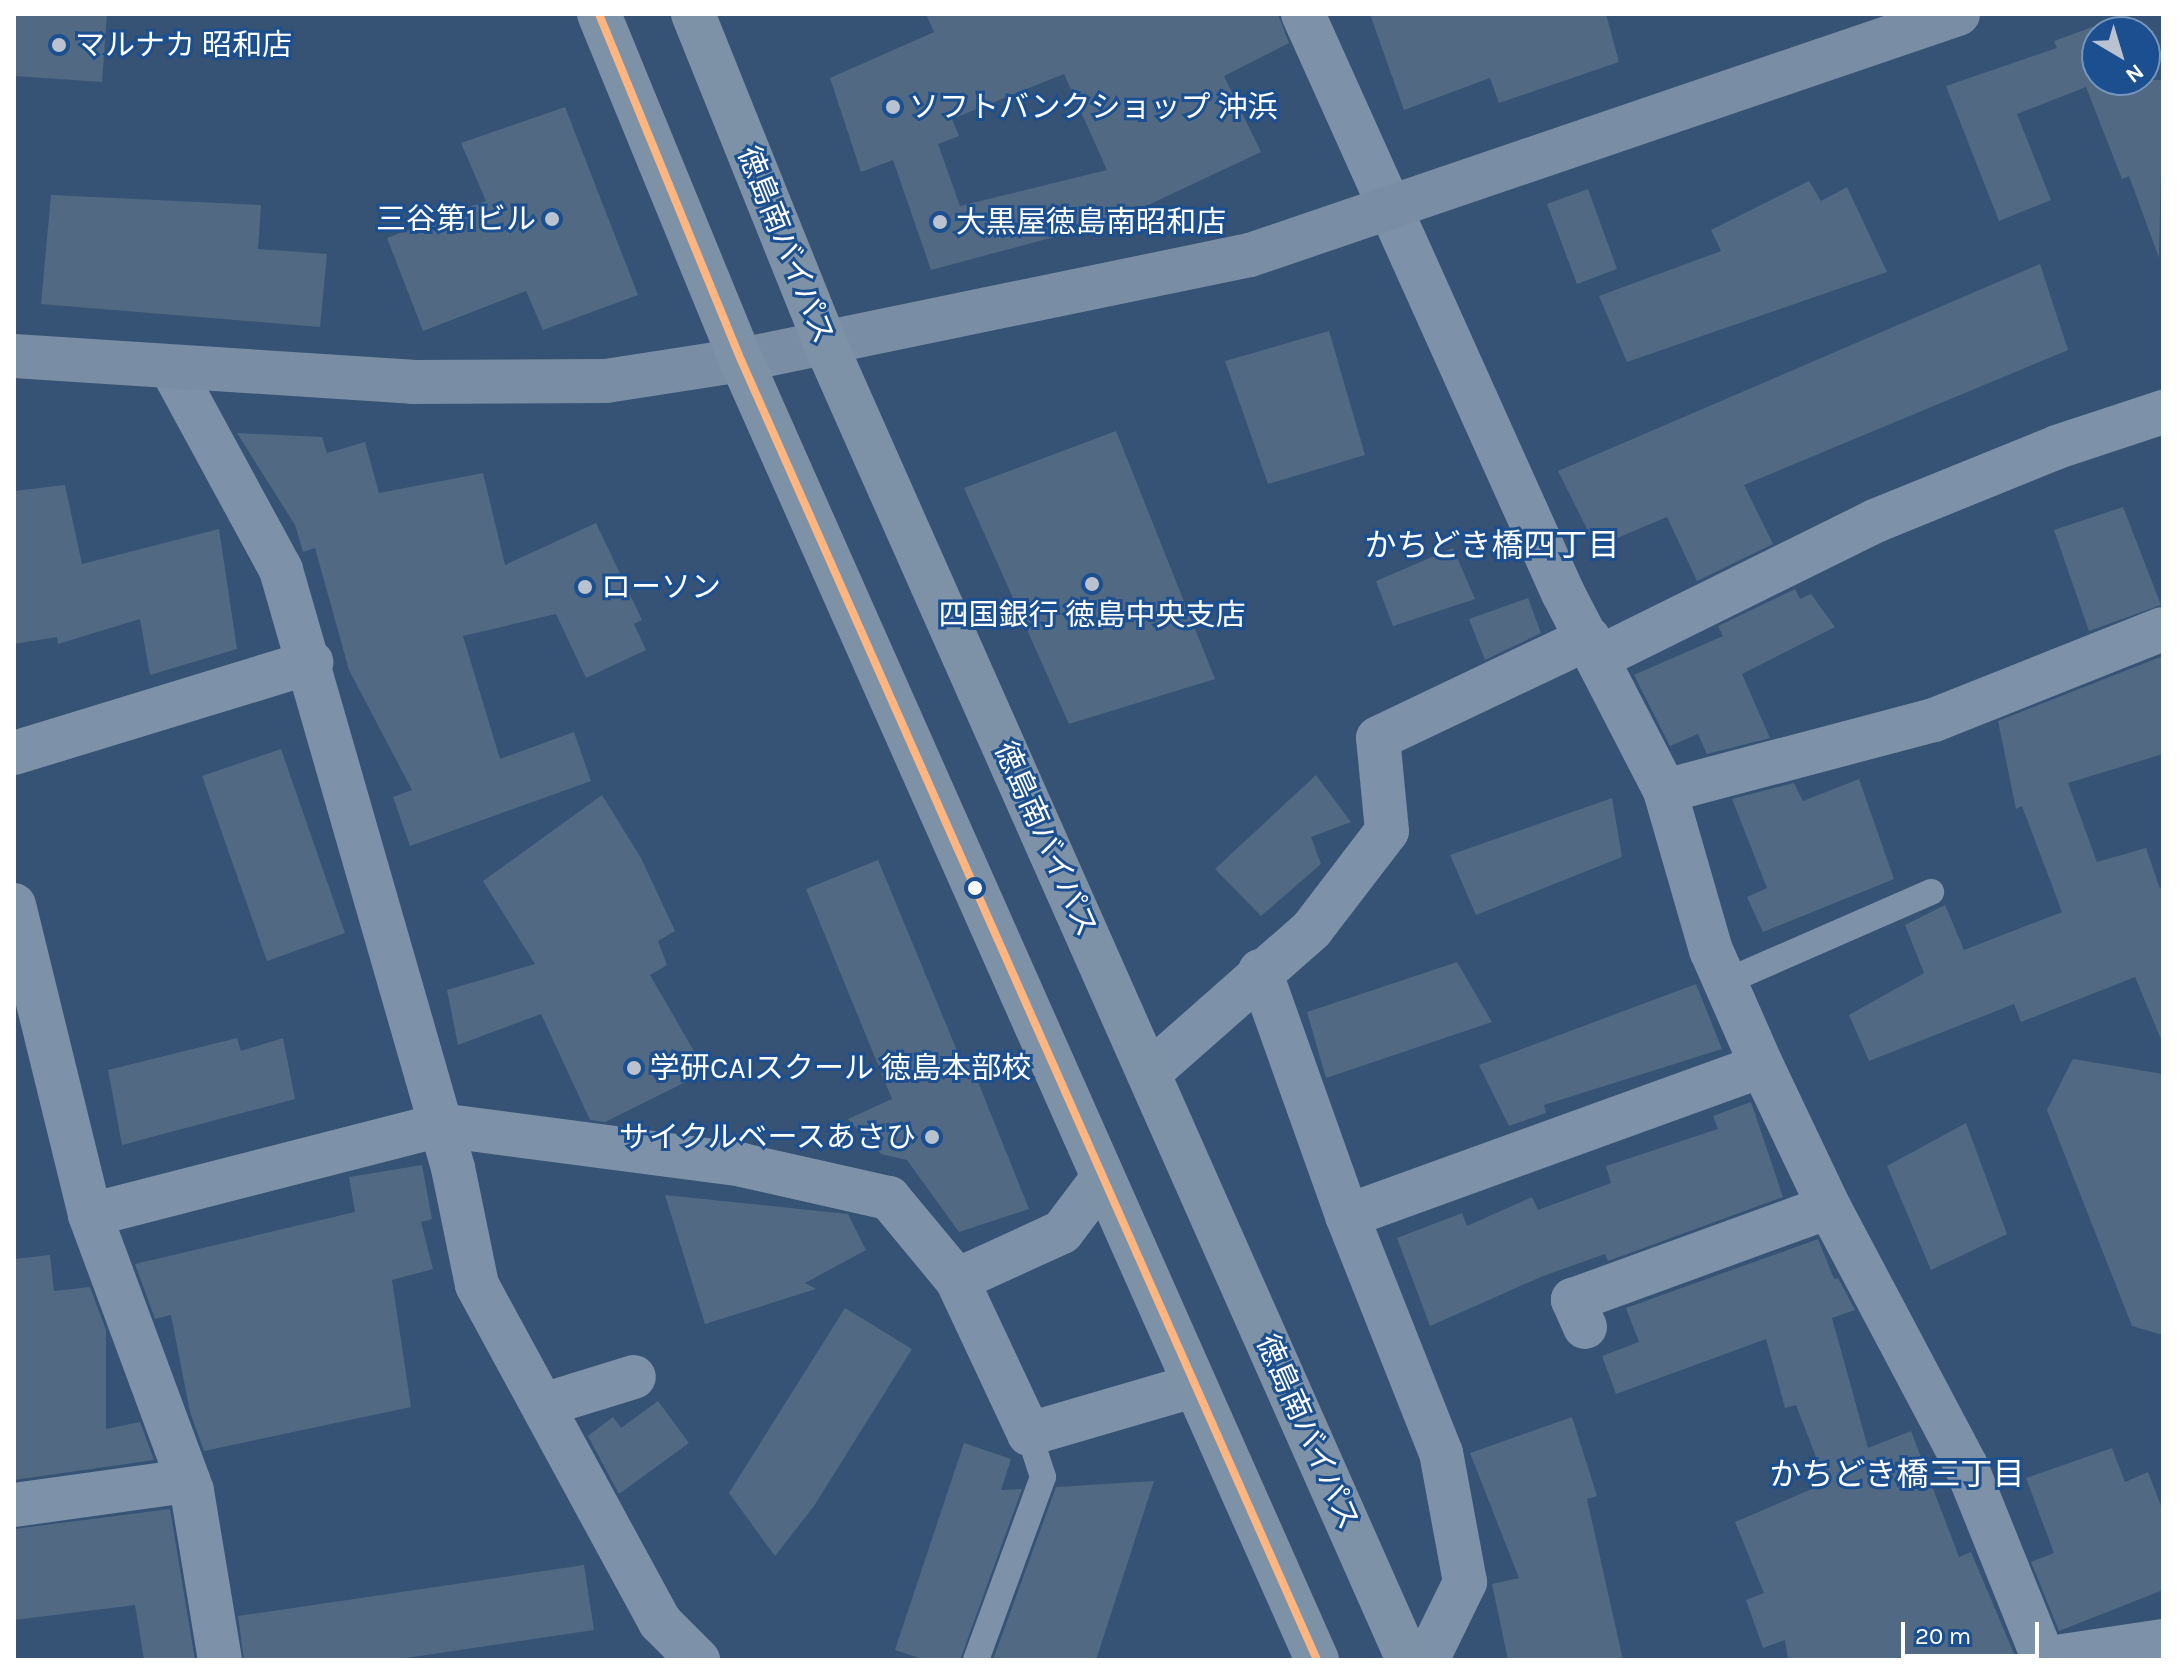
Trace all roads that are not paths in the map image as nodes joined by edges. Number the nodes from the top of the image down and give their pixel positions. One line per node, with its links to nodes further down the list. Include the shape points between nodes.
1 (599, 14): 8 (highway)
2 (693, 14): 6 (highway, 徳島南バイパス)
3 (1303, 14): 5 (street)
4 (1958, 14): 5 (street)
5 (1390, 207): 6 (street, via 1250,255); 12 (street, via 1563,593)
6 (825, 343): 8 (street); 21 (highway, 徳島南バイパス)
7 (14, 356): 9 (street)
8 (741, 360): 9 (street, via 606,381 412,382); 23 (highway)
9 (172, 369): 13 (street, via 281,570)
10 (2163, 412): 12 (street, via 2057,447 1875,521)
11 (2163, 629): 15 (street, via 1934,720)
12 (1594, 648): 15 (street); 18 (street, via 1378,738 1387,831 1312,929)
13 (311, 662): 14 (street); 22 (street)
14 (14, 753)
15 (1665, 791): 19 (street)
16 (1931, 892): 19 (lane)
17 (14, 905): 25 (street)
18 (1260, 971): 21 (street); 26 (street)
19 (1725, 982): 20 (street)
20 (1762, 1066): 24 (street); 26 (street)
21 (1150, 1072): 41 (highway, 徳島南バイパス)
22 (440, 1125): 25 (street); 27 (street, via 742,1165 889,1198); 31 (street, via 477,1285)
23 (1102, 1179): 27 (street, via 1062,1232); 30 (highway)
24 (1829, 1207): 28 (street, via 1573,1300); 36 (street, via 1966,1466)
25 (90, 1215): 33 (street)
26 (1347, 1216): 42 (street, via 1441,1453 1465,1582)
27 (957, 1280): 32 (street)
28 (1585, 1327)
29 (634, 1377): 31 (street)
30 (1193, 1386): 32 (street); 40 (highway)
31 (543, 1405): 38 (street, via 660,1622)
32 (1029, 1434): 39 (lane, via 1043,1477)
33 (188, 1481): 34 (street); 37 (street)
34 (14, 1505)
35 (2163, 1641): 36 (street)
36 (2043, 1659)
37 (220, 1660)
38 (698, 1660)
39 (976, 1660)
40 (1317, 1660)
41 (1408, 1660)
42 (1427, 1660)

